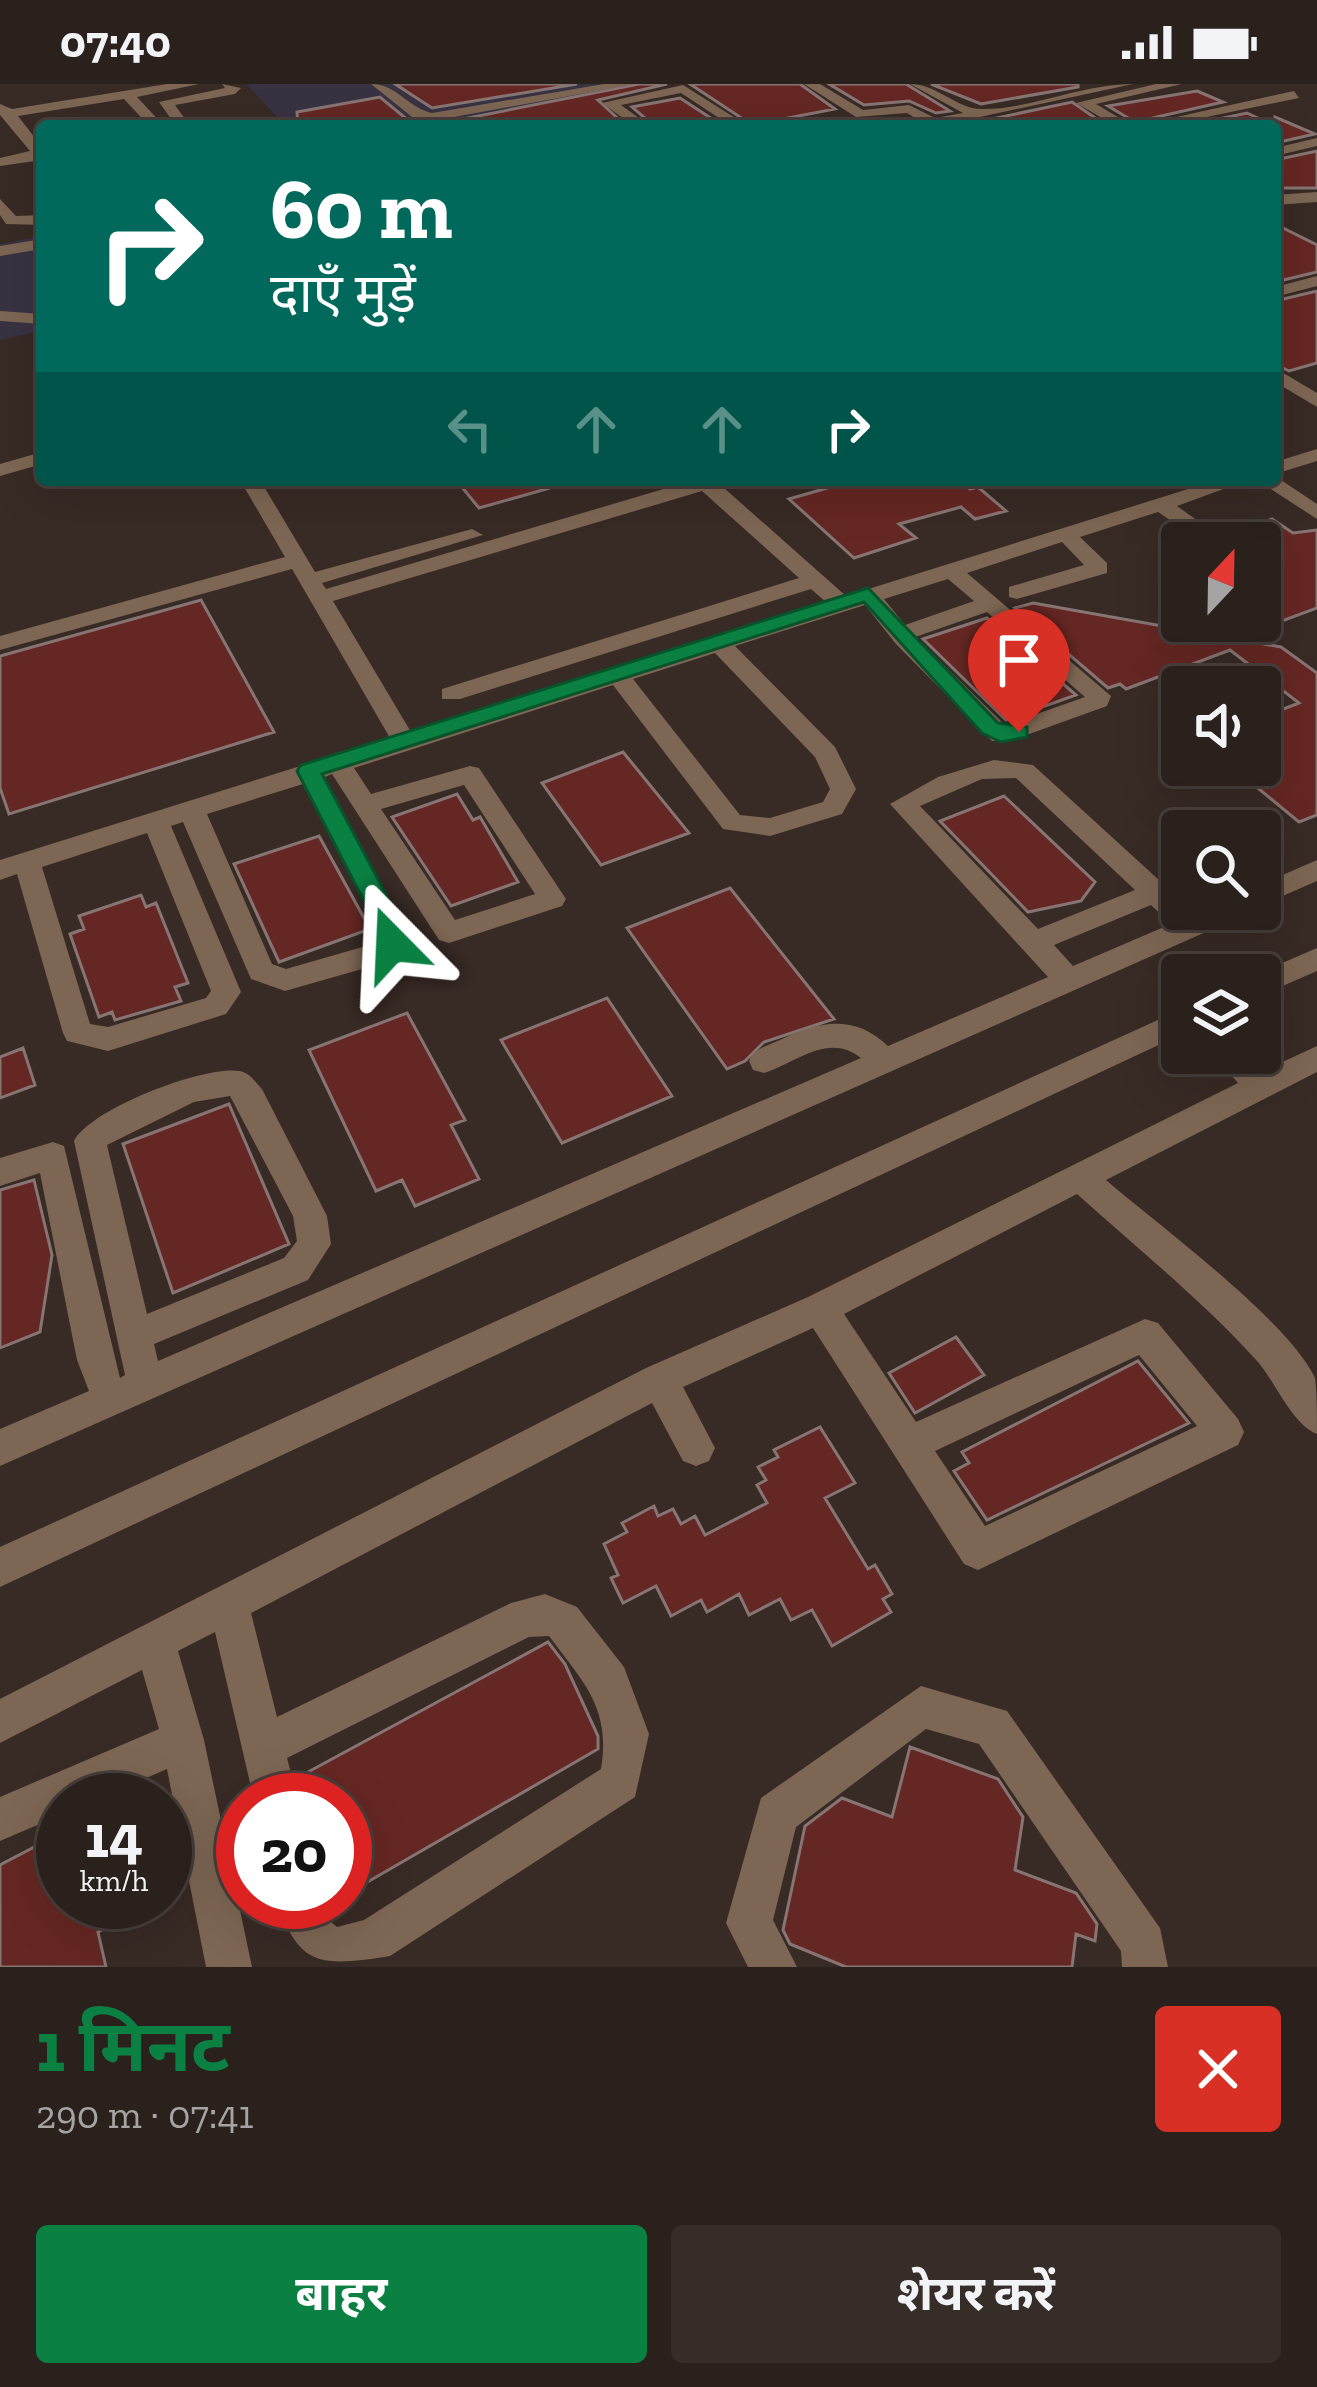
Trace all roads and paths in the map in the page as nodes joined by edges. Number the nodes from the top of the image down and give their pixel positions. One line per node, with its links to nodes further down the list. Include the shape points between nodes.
1 (191, 84): 12 (street)
2 (230, 84): 19 (street, via 230,91 166,102)
3 (378, 84): 4 (street, via 432,117)
4 (628, 84)
5 (811, 84): 16 (street, via 861,114)
6 (917, 84): 23 (street)
7 (1017, 84): 13 (street)
8 (1126, 84): 13 (street)
9 (1174, 84): 25 (street, via 1083,103)
10 (1238, 84): 11 (street)
11 (1271, 92): 26 (street); 27 (street, via 1302,101)
12 (127, 94): 17 (street); 18 (street)
13 (1049, 103): 23 (street); 24 (street)
14 (931, 105): 16 (street)
15 (3, 108): 17 (street, via 10,122)
16 (909, 110): 22 (street)
17 (21, 112): 29 (street)
18 (151, 120)
19 (179, 120)
20 (635, 120): 21 (street, via 610,101 682,89)
21 (731, 120)
22 (921, 120)
23 (973, 120)
24 (1082, 120)
25 (1115, 120)
26 (1166, 120)
27 (1232, 120)
28 (1317, 142): 31 (street)
29 (36, 144)
30 (1317, 151): 33 (street)
31 (1281, 154)
32 (36, 155): 34 (street)
33 (1281, 155)
34 (0, 162)
35 (1317, 197): 36 (street)
36 (1281, 200)
37 (0, 204): 39 (street)
38 (36, 221): 39 (street)
39 (20, 223): 41 (street)
40 (36, 244): 41 (street)
41 (1, 246): 42 (street)
42 (36, 262)
43 (1317, 281): 44 (street)
44 (1281, 290)
45 (0, 316): 46 (street)
46 (36, 319)
47 (1281, 378): 49 (street)
48 (1317, 380): 49 (street)
49 (1295, 386): 50 (street)
50 (1317, 401)
51 (1317, 454): 53 (street)
52 (36, 460): 54 (street)
53 (1281, 466)
54 (0, 470)
55 (254, 486): 66 (street)
56 (652, 486): 66 (street)
57 (694, 486): 66 (street)
58 (709, 486): 67 (street)
59 (1221, 486): 61 (street)
60 (1276, 486): 62 (street)
61 (1163, 506): 63 (street); 64 (street)
62 (1317, 513)
63 (1187, 522)
64 (1066, 533): 65 (street); 68 (street, via 1099,568)
65 (950, 569): 69 (street); 71 (street)
66 (309, 579): 75 (street); 79 (street)
67 (817, 580): 70 (street); 72 (street)
68 (1017, 592)
69 (868, 595): 70 (street); 73 (street)
70 (840, 603): 74 (street)
71 (988, 604): 73 (street); 73 (street, via 1098,701 1001,735)
72 (648, 632): 76 (street); 78 (street)
73 (900, 634)
74 (718, 642): 76 (street); 77 (street, via 826,754 843,789 833,808 770,827 732,823)
75 (0, 643)
76 (668, 657): 77 (street)
77 (616, 674): 79 (street)
78 (451, 694)
79 (404, 740): 80 (street)
80 (337, 762): 81 (street); 82 (street)
81 (309, 771): 83 (street); 83 (street, via 393,932 383,952 285,980 261,971)
82 (366, 805): 82 (street, via 449,933 552,898 470,774)
83 (193, 813): 84 (street)
84 (157, 824): 85 (street); 85 (street, via 226,992 216,1006 108,1039 78,1033)
85 (13, 866)
86 (1317, 870): 87 (street)
87 (1281, 886)
88 (1152, 893): 89 (street); 91 (street); 91 (street, via 1024,771 980,772 903,804)
89 (1161, 901)
90 (1187, 930): 94 (street)
91 (1035, 941): 94 (street)
92 (1317, 958): 93 (street)
93 (1281, 975)
94 (1069, 980): 97 (street)
95 (1161, 1031): 111 (street)
96 (1317, 1058): 100 (street)
97 (883, 1060): 98 (street, via 862,1036 836,1031); 106 (street)
98 (764, 1061)
99 (1249, 1074): 100 (street)
100 (1259, 1084): 102 (street)
101 (0, 1172): 106 (street, via 53,1156 95,1360)
102 (1080, 1177): 103 (street); 107 (street, via 1242,1324 1304,1390)
103 (820, 1308): 105 (street); 108 (street)
104 (135, 1335): 104 (street, via 90,1141 189,1090 236,1083 310,1216 314,1244 296,1269); 106 (street)
105 (659, 1380): 110 (street); 112 (street)
106 (129, 1394): 109 (street)
107 (1317, 1416)
108 (909, 1444): 108 (street, via 978,1550 1225,1432 1145,1335)
109 (0, 1448)
110 (696, 1448)
111 (0, 1567)
112 (229, 1605): 113 (street); 116 (street)
113 (154, 1643): 114 (street); 115 (street)
114 (0, 1722)
115 (183, 1740): 118 (street); 120 (street)
116 (263, 1747): 117 (street); 119 (street, via 545,1614 563,1622 609,1682 628,1734 620,1782 374,1940 332,1952)
117 (269, 1773)
118 (0, 1819)
119 (309, 1929)
120 (229, 1967)
121 (774, 1967): 122 (street, via 749,1923 777,1814 921,1707 992,1726 1144,1944)
122 (1145, 1967)

